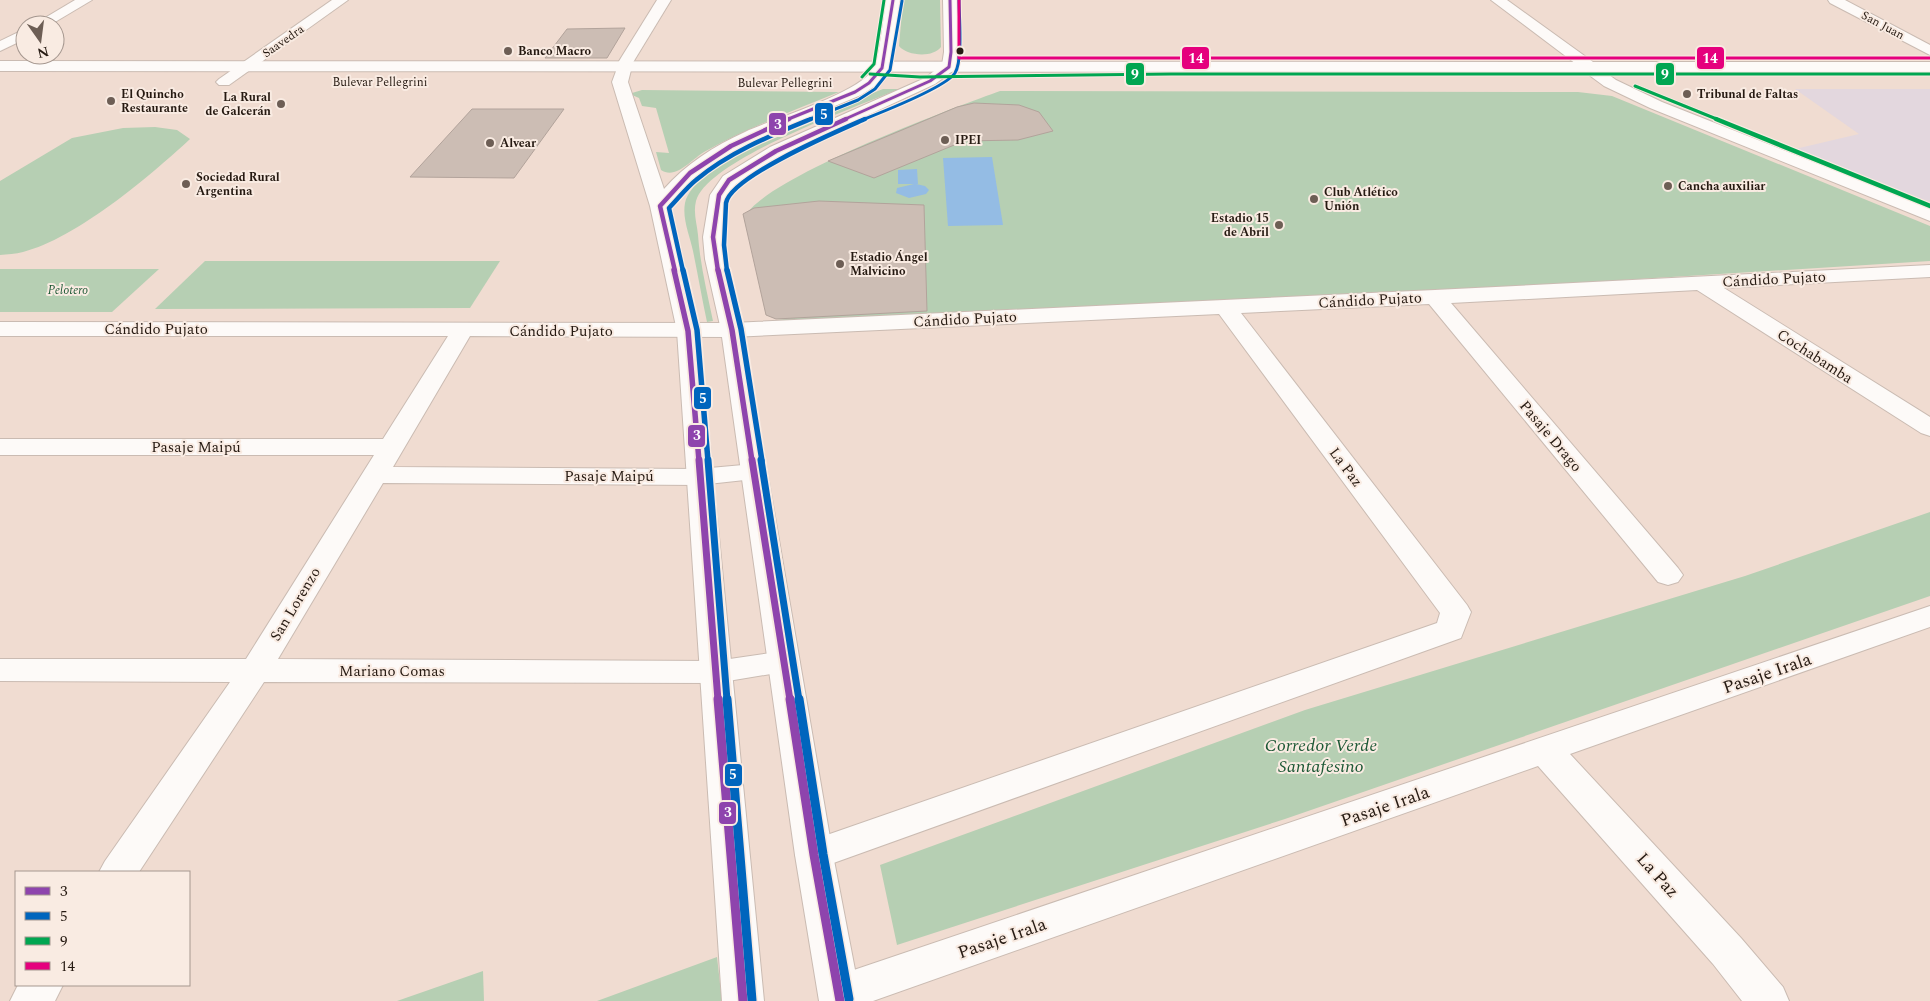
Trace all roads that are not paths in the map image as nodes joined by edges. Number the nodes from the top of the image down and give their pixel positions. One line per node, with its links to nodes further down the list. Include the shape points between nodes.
1 (85, 0): 8 (main road)
2 (341, 0): 13 (main road, Saavedra)
3 (664, 0): 20 (main road)
4 (892, 0): 19 (main road)
5 (950, 0): 16 (main road)
6 (1498, 0): 17 (main road)
7 (1835, 0): 11 (main road, San Juan)
8 (58, 15)
9 (15, 39): 10 (main road)
10 (0, 47)
11 (1930, 50)
12 (0, 66): 13 (main road, Bulevar Pellegrini)
13 (248, 66): 20 (main road, Bulevar Pellegrini); 22 (main road, Saavedra)
14 (1174, 66): 15 (main road, Bulevar Pellegrini); 16 (main road, Bulevar Pellegrini); 27 (main road)
15 (1215, 66): 17 (main road, Bulevar Pellegrini); 28 (main road)
16 (949, 67): 19 (main road, Bulevar Pellegrini); 31 (main road)
17 (1589, 67): 18 (main road, Bulevar Pellegrini); 29 (main road)
18 (1930, 67)
19 (882, 68): 20 (main road, Bulevar Pellegrini); 26 (main road)
20 (616, 77): 24 (main road, Bulevar Pellegrini); 33 (main road)
21 (208, 82): 22 (main road)
22 (224, 82): 23 (main road)
23 (254, 82)
24 (640, 82)
25 (839, 83): 26 (main road, Bulevar Pellegrini)
26 (869, 83): 31 (main road, Bulevar Pellegrini); 33 (main road, via 719,153 682,180)
27 (1171, 83): 28 (main road, Bulevar Pellegrini); 32 (main road, Bulevar Pellegrini)
28 (1214, 83): 29 (main road, Bulevar Pellegrini)
29 (1610, 83): 30 (main road, Bulevar Pellegrini); 35 (main road, via 1656,105)
30 (1930, 83)
31 (920, 86): 32 (main road, Bulevar Pellegrini); 34 (main road, via 776,151 729,180 719,195)
32 (955, 86): 34 (main road, via 775,169 748,184)
33 (660, 206): 43 (main road)
34 (717, 208): 42 (main road, via 713,228 715,260)
35 (1930, 215)
36 (1930, 271): 37 (main road, Cándido Pujato)
37 (1701, 283): 38 (main road, Cándido Pujato); 44 (main road, Cochabamba)
38 (1435, 297): 39 (main road, Cándido Pujato); 50 (main road, Pasaje Drago)
39 (1224, 306): 42 (main road, Cándido Pujato); 57 (main road, La Paz, via 1456,612 1450,630)
40 (0, 329): 41 (main road, Cándido Pujato)
41 (463, 330): 43 (main road, Cándido Pujato); 46 (main road, San Lorenzo)
42 (732, 330): 43 (main road, Cándido Pujato); 47 (main road)
43 (688, 331): 49 (main road)
44 (1930, 428)
45 (0, 447): 46 (main road, Pasaje Maipú)
46 (391, 447): 48 (main road, San Lorenzo)
47 (754, 472): 49 (main road, Pasaje Maipú); 52 (main road)
48 (374, 475): 49 (main road, Pasaje Maipú); 54 (main road, San Lorenzo)
49 (699, 477): 55 (main road)
50 (1668, 575)
51 (1930, 616): 56 (main road, Pasaje Irala)
52 (784, 662): 55 (main road, Mariano Comas); 57 (main road)
53 (0, 670): 54 (main road, Mariano Comas)
54 (255, 671): 55 (main road, Mariano Comas); 58 (main road, San Lorenzo)
55 (716, 672): 62 (main road)
56 (1546, 750): 60 (main road, Pasaje Irala); 63 (main road, La Paz)
57 (814, 856): 60 (main road)
58 (119, 871)
59 (41, 986): 61 (main road)
60 (839, 997)
61 (31, 1001)
62 (743, 1001)
63 (1768, 1001)

